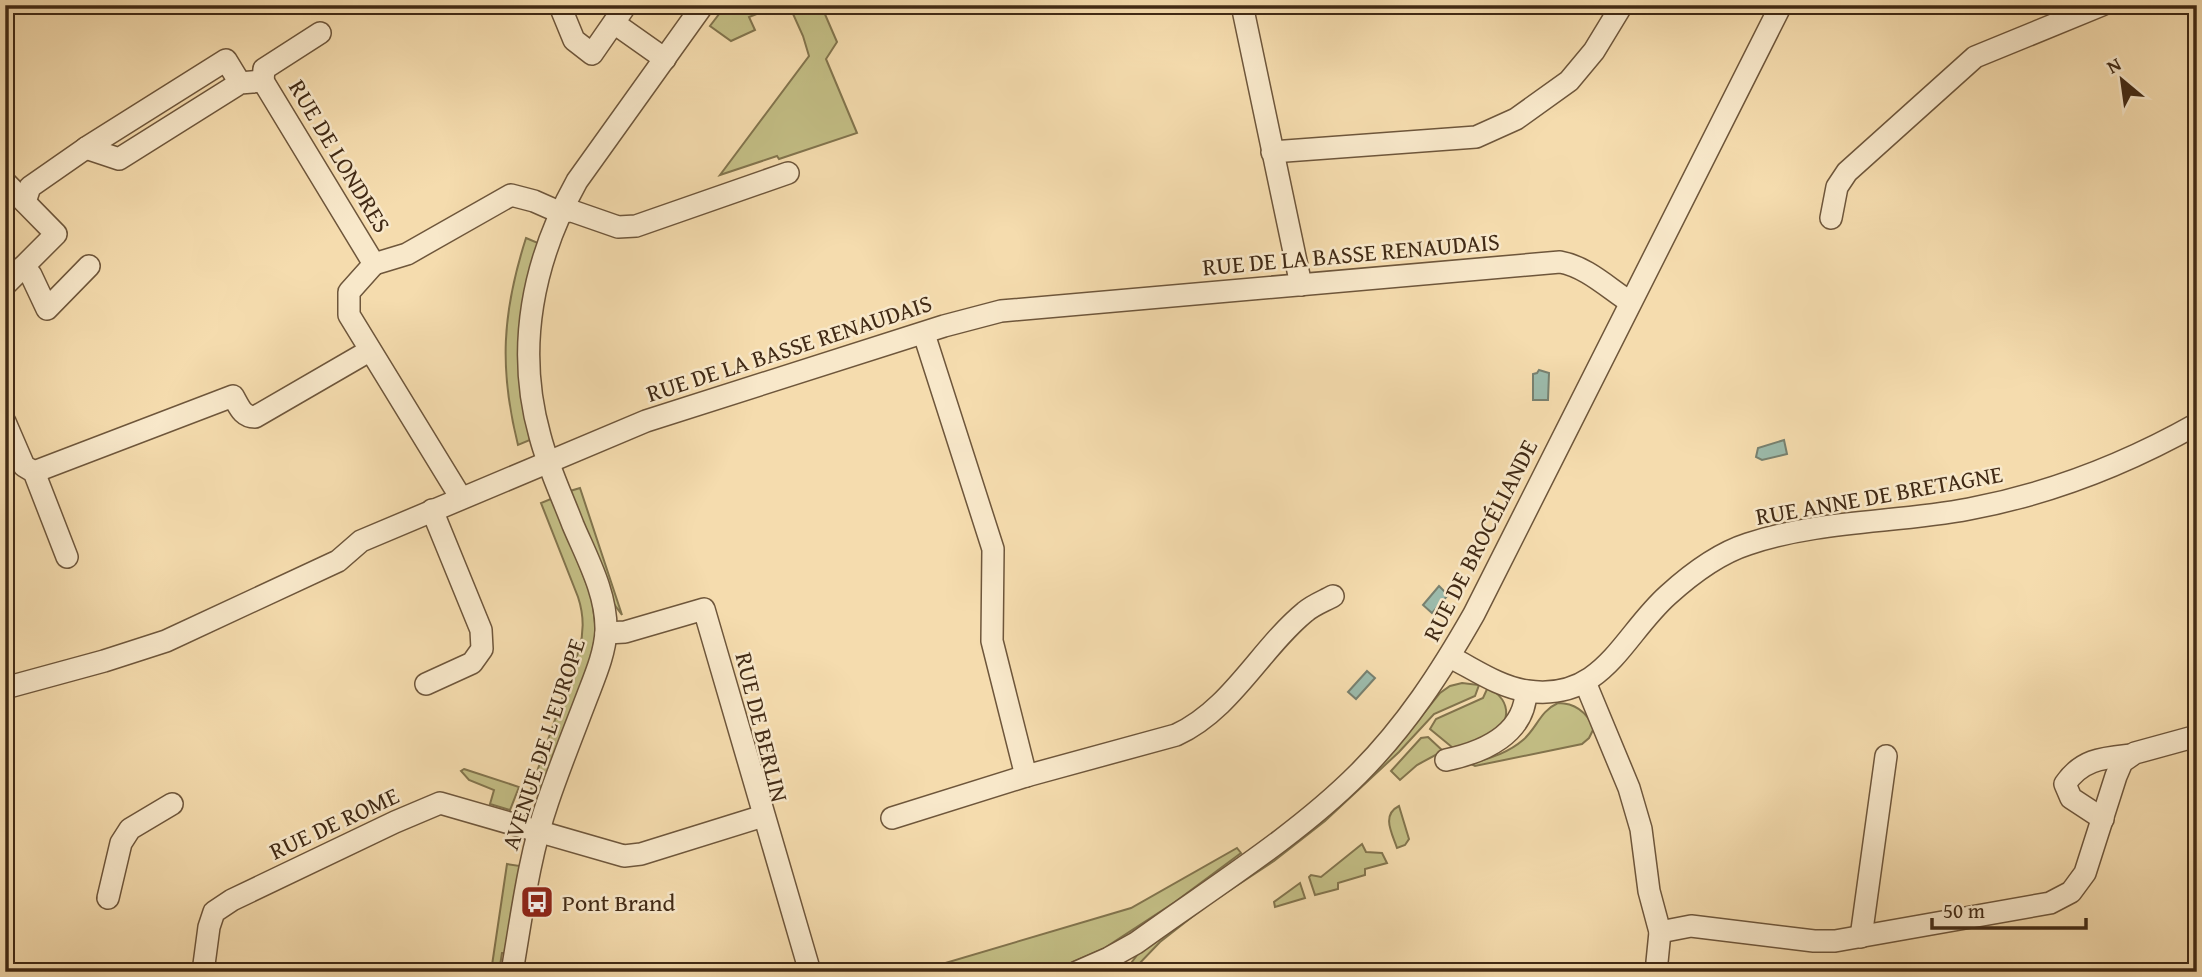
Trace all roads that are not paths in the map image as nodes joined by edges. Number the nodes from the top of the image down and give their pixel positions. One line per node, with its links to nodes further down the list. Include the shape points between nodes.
1 (562, 5): 8 (street, via 574,40 592,54)
2 (626, 5): 8 (street)
3 (703, 5): 10 (street, AVENUE DE L'EUROPE)
4 (1242, 5): 12 (street)
5 (1622, 5): 12 (street, via 1569,81 1516,119 1476,137)
6 (1781, 5): 23 (street, RUE DE BROCÉLIANDE)
7 (2102, 5): 17 (street, via 1968,62 1847,172 1837,187)
8 (614, 23): 10 (street)
9 (320, 33): 11 (street, RUE DE LONDRES, via 264,69)
10 (665, 59): 16 (street, AVENUE DE L'EUROPE)
11 (263, 81): 15 (street, RUE DE LONDRES, via 240,83 226,60 30,187); 18 (street, RUE DE LONDRES)
12 (1272, 152): 22 (street)
13 (788, 173): 16 (street, RUE DE LONDRES, via 636,226 618,227 572,211)
14 (5, 181): 15 (street)
15 (24, 202): 20 (street, via 56,234)
16 (559, 212): 18 (street, RUE DE LONDRES, via 511,195 407,254); 28 (street, AVENUE DE L'EUROPE, via 539,272 528,342 530,393)
17 (1831, 218)
18 (374, 264): 25 (street, via 349,292 349,315)
19 (89, 266): 20 (street, via 47,309)
20 (23, 267): 21 (street)
21 (5, 285)
22 (1301, 285): 23 (street, RUE DE LA BASSE RENAUDAIS, via 1560,262 1588,273); 24 (street, RUE DE LA BASSE RENAUDAIS, via 1001,312)
23 (1630, 302): 35 (street, RUE DE BROCÉLIANDE)
24 (924, 334): 28 (street, RUE DE LA BASSE RENAUDAIS, via 646,421); 44 (street, via 993,550 992,641)
25 (369, 351): 29 (street, via 255,417 242,412 233,396); 30 (street)
26 (5, 422): 29 (street, via 24,466)
27 (2197, 424): 36 (street, RUE ANNE DE BRETAGNE, via 2126,460 2042,492 1968,509 1793,532 1746,544 1705,566 1667,596 1607,666)
28 (549, 463): 30 (street, RUE DE LA BASSE RENAUDAIS); 34 (street, AVENUE DE L'EUROPE, via 601,597)
29 (34, 472): 32 (street)
30 (461, 498): 31 (street, RUE DE LA BASSE RENAUDAIS)
31 (432, 510): 37 (street, via 481,630 482,649 472,663); 38 (street, RUE DE LA BASSE RENAUDAIS, via 361,541 338,561 166,641)
32 (66, 557)
33 (1333, 596): 44 (street, via 1307,610 1209,715 1190,728)
34 (606, 633): 46 (street, RUE DE BERLIN, via 621,633 704,609); 49 (street, AVENUE DE L'EUROPE)
35 (1450, 657): 39 (street, RUE ANNE DE BRETAGNE); 53 (street, RUE DE BROCÉLIANDE, via 1403,724 1357,775 1284,836)
36 (1585, 682): 39 (street, RUE ANNE DE BRETAGNE, via 1551,692); 51 (street, via 1629,788)
37 (426, 684)
38 (5, 688)
39 (1526, 691): 43 (street, via 1526,703 1514,729 1485,748)
40 (2197, 736): 41 (street)
41 (2131, 755): 48 (street, via 2122,762); 48 (street, via 2087,762 2065,784 2071,799)
42 (1886, 756): 52 (street)
43 (1446, 760)
44 (1026, 776): 47 (street)
45 (172, 804): 50 (street, via 130,829 121,843)
46 (763, 816): 49 (street, RUE DE BERLIN, via 624,856); 56 (street)
47 (892, 818)
48 (2103, 819): 52 (street, via 2085,873 2071,892 2050,903)
49 (538, 833): 54 (street, RUE DE ROME, via 440,803 424,809 214,912); 55 (street, AVENUE DE L'EUROPE)
50 (108, 898)
51 (1660, 932): 52 (street, via 1692,926 1814,941); 58 (street)
52 (1861, 937)
53 (1110, 965): 57 (street, RUE DE BROCÉLIANDE)
54 (203, 972)
55 (513, 972)
56 (810, 972)
57 (1077, 972)
58 (1658, 972)

